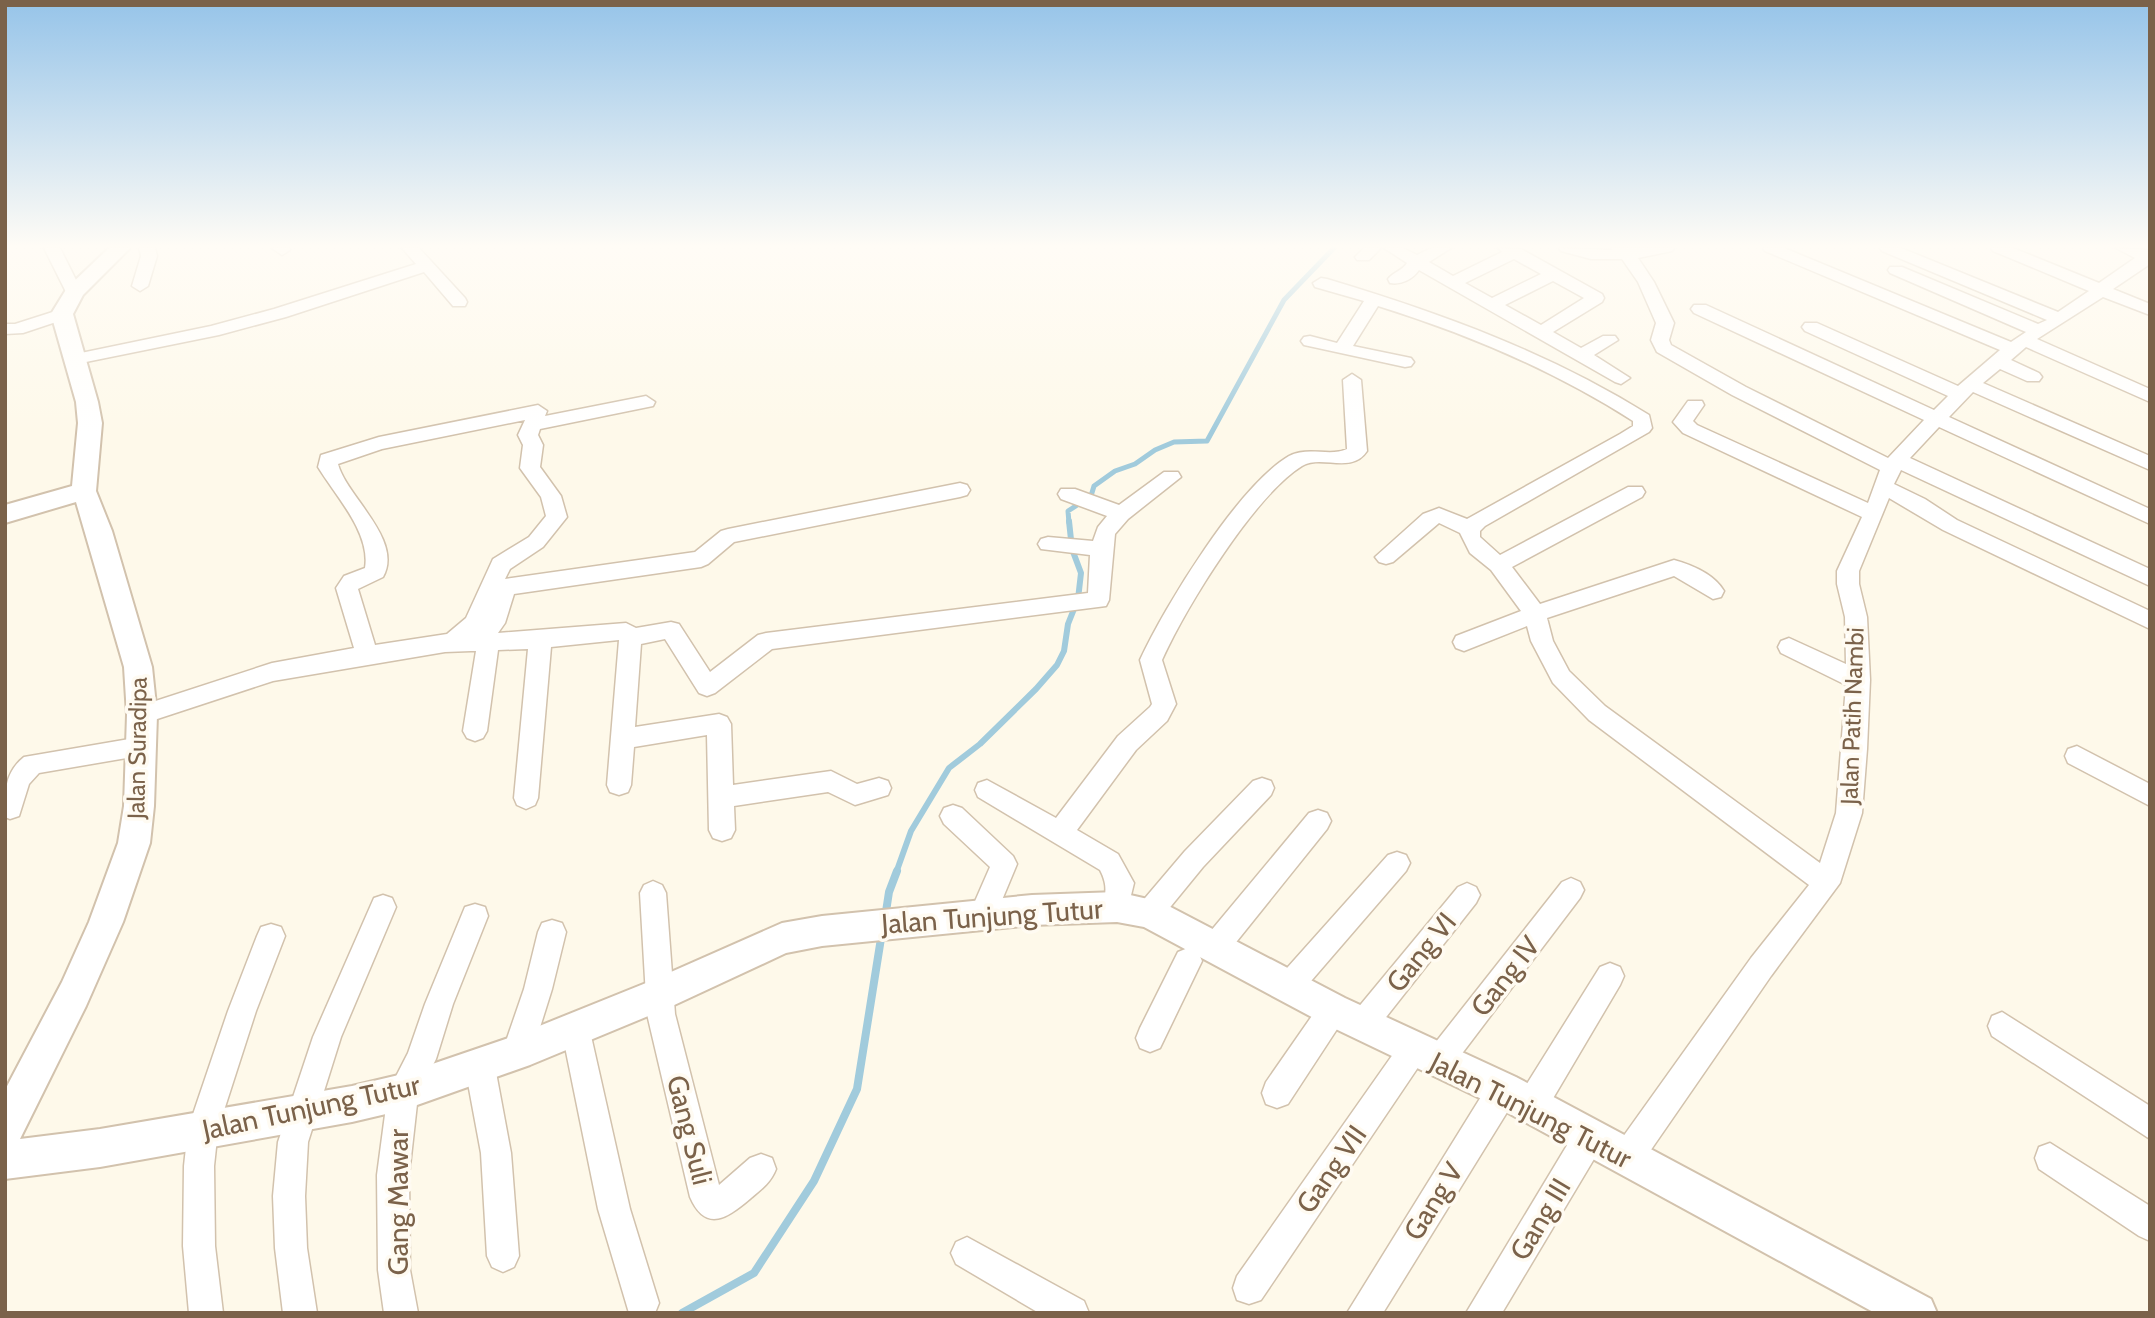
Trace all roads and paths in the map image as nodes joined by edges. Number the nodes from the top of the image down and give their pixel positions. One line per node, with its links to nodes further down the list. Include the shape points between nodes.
1 (64, 310): 13 (street)
2 (284, 310): 23 (street, via 220,329)
3 (1367, 310): 21 (street)
4 (1410, 310): 45 (street, via 1524,353 1581,381 1644,422 1627,438)
5 (1500, 310): 17 (street)
6 (1579, 310): 17 (street)
7 (1658, 310): 35 (street, via 1665,323 1660,340 1663,348)
8 (1701, 310): 32 (street)
9 (1926, 310): 20 (street)
10 (1959, 310): 20 (street)
11 (2037, 310): 14 (street)
12 (2073, 310): 14 (street, Jalan Patih Nambi)
13 (62, 314): 16 (street); 23 (street, Jalan Suradipa)
14 (2060, 319): 20 (street, Jalan Patih Nambi)
15 (1811, 327): 28 (street)
16 (5, 329)
17 (1541, 333): 22 (street)
18 (1609, 340): 22 (street)
19 (1310, 341): 21 (street)
20 (2018, 346): 25 (street); 28 (street, Jalan Patih Nambi); 29 (street)
21 (1342, 349): 24 (street)
22 (1581, 355): 26 (street)
23 (76, 359): 38 (street, Jalan Suradipa, via 90,423)
24 (1405, 362)
25 (2033, 377)
26 (1621, 378)
27 (1352, 380): 78 (street, via 1357,451 1348,456 1301,458 1252,501 1154,652 1151,660 1164,704 1159,714 1127,743)
28 (1965, 389): 32 (street, Jalan Patih Nambi); 34 (street)
29 (2150, 396)
30 (646, 402): 33 (street)
31 (1695, 405): 43 (street, via 1683,418 1684,426)
32 (1937, 420): 35 (street, Jalan Patih Nambi); 44 (street)
33 (532, 425): 57 (street, via 528,435 533,445 530,468 551,496 558,517 536,542 501,564 475,623); 60 (street, via 538,411 379,443 328,460 366,528 376,556 375,572 346,588)
34 (2150, 464)
35 (1891, 472): 43 (street, Jalan Patih Nambi); 50 (street); 53 (street, via 1963,532)
36 (1171, 477): 42 (street)
37 (960, 490): 58 (street, via 728,536 701,559 505,587 494,623)
38 (84, 491): 41 (street); 62 (street, Jalan Suradipa, via 128,626 138,667)
39 (1635, 492): 49 (street)
40 (1068, 494): 42 (street)
41 (5, 514)
42 (1121, 514): 47 (street, via 1105,532)
43 (1874, 514): 61 (street, Jalan Patih Nambi, via 1847,577 1856,617)
44 (2150, 517)
45 (1470, 529): 48 (street, via 1434,516); 49 (street, via 1477,548)
46 (1048, 544): 47 (street)
47 (1101, 549): 54 (street, via 1098,600 766,641 706,687 671,631)
48 (1386, 557)
49 (1499, 565): 52 (street)
50 (2150, 579)
51 (1713, 591): 52 (street, via 1687,571 1674,568)
52 (1535, 614): 56 (street); 80 (street, via 1548,654 1571,689 1597,713)
53 (2150, 621)
54 (630, 638): 55 (street, via 623,631); 64 (street)
55 (540, 640): 58 (street); 73 (street)
56 (1464, 642)
57 (445, 643): 58 (street); 60 (street)
58 (481, 643): 63 (street)
59 (1789, 647): 61 (street)
60 (367, 654): 62 (street, via 272,672)
61 (1858, 680): 80 (street, Jalan Patih Nambi, via 1849,813)
62 (142, 715): 65 (street, Jalan Suradipa)
63 (475, 731)
64 (622, 740): 67 (street); 72 (street, via 719,724)
65 (141, 747): 74 (street, via 33,764 18,780); 106 (street, Jalan Suradipa, via 134,843 121,885 74,995)
66 (2077, 756): 71 (street)
67 (619, 785)
68 (879, 788): 72 (street, via 855,795 831,781)
69 (1262, 788): 85 (street, via 1194,859)
70 (987, 790): 78 (street)
71 (2150, 796)
72 (721, 797): 77 (street)
73 (526, 798)
74 (10, 808)
75 (953, 817): 86 (street, via 1004,863)
76 (1318, 821): 90 (street)
77 (722, 830)
78 (1060, 832): 85 (street, via 1109,862)
79 (1397, 863): 92 (street)
80 (1827, 883): 109 (street, Jalan Patih Nambi, via 1761,967)
81 (1571, 890): 99 (street, Gang IV)
82 (653, 893): 93 (street)
83 (1467, 895): 94 (street, Gang VI)
84 (383, 906): 104 (street)
85 (1133, 910): 86 (street, Jalan Tunjung Tutur); 90 (street, Jalan Tunjung Tutur)
86 (982, 915): 93 (street, Jalan Tunjung Tutur, via 782,938)
87 (475, 916): 101 (street, via 421,1059)
88 (552, 932): 98 (street)
89 (271, 936): 107 (street)
90 (1201, 954): 92 (street, Jalan Tunjung Tutur); 97 (street)
91 (1610, 976): 103 (street)
92 (1289, 986): 94 (street, Jalan Tunjung Tutur)
93 (658, 995): 96 (street, Jalan Tunjung Tutur); 112 (street, Gang Suli, via 706,1197 713,1204 721,1203)
94 (1357, 1015): 99 (street, Jalan Tunjung Tutur); 102 (street, Gang VI)
95 (2002, 1026): 105 (street)
96 (575, 1027): 98 (street, Jalan Tunjung Tutur); 118 (street, via 614,1209)
97 (1150, 1038)
98 (517, 1053): 100 (street, Jalan Tunjung Tutur)
99 (1426, 1056): 103 (street, Jalan Tunjung Tutur); 116 (street, Gang VII)
100 (480, 1067): 101 (street, Jalan Tunjung Tutur); 115 (street, via 496,1153)
101 (402, 1092): 104 (street, Jalan Tunjung Tutur); 122 (street, Gang Mawar, via 393,1175 394,1270)
102 (1277, 1093)
103 (1517, 1098): 108 (street, Jalan Tunjung Tutur); 124 (street, Gang V)
104 (300, 1113): 107 (street, Jalan Tunjung Tutur); 121 (street, via 289,1196)
105 (2150, 1125)
106 (5, 1129)
107 (203, 1129): 111 (street, Jalan Tunjung Tutur); 120 (street, via 200,1246)
108 (1589, 1138): 109 (street, Jalan Tunjung Tutur); 119 (street, Gang III)
109 (1626, 1158): 117 (street, Jalan Tunjung Tutur)
110 (2050, 1158): 113 (street)
111 (5, 1160)
112 (761, 1169)
113 (2150, 1225)
114 (967, 1253): 123 (street)
115 (503, 1256)
116 (1250, 1288)
117 (1874, 1302): 125 (street, Jalan Tunjung Tutur)
118 (642, 1303)
119 (1487, 1306)
120 (206, 1313)
121 (300, 1313)
122 (401, 1313)
123 (1072, 1313)
124 (1364, 1313)
125 (1917, 1313)

